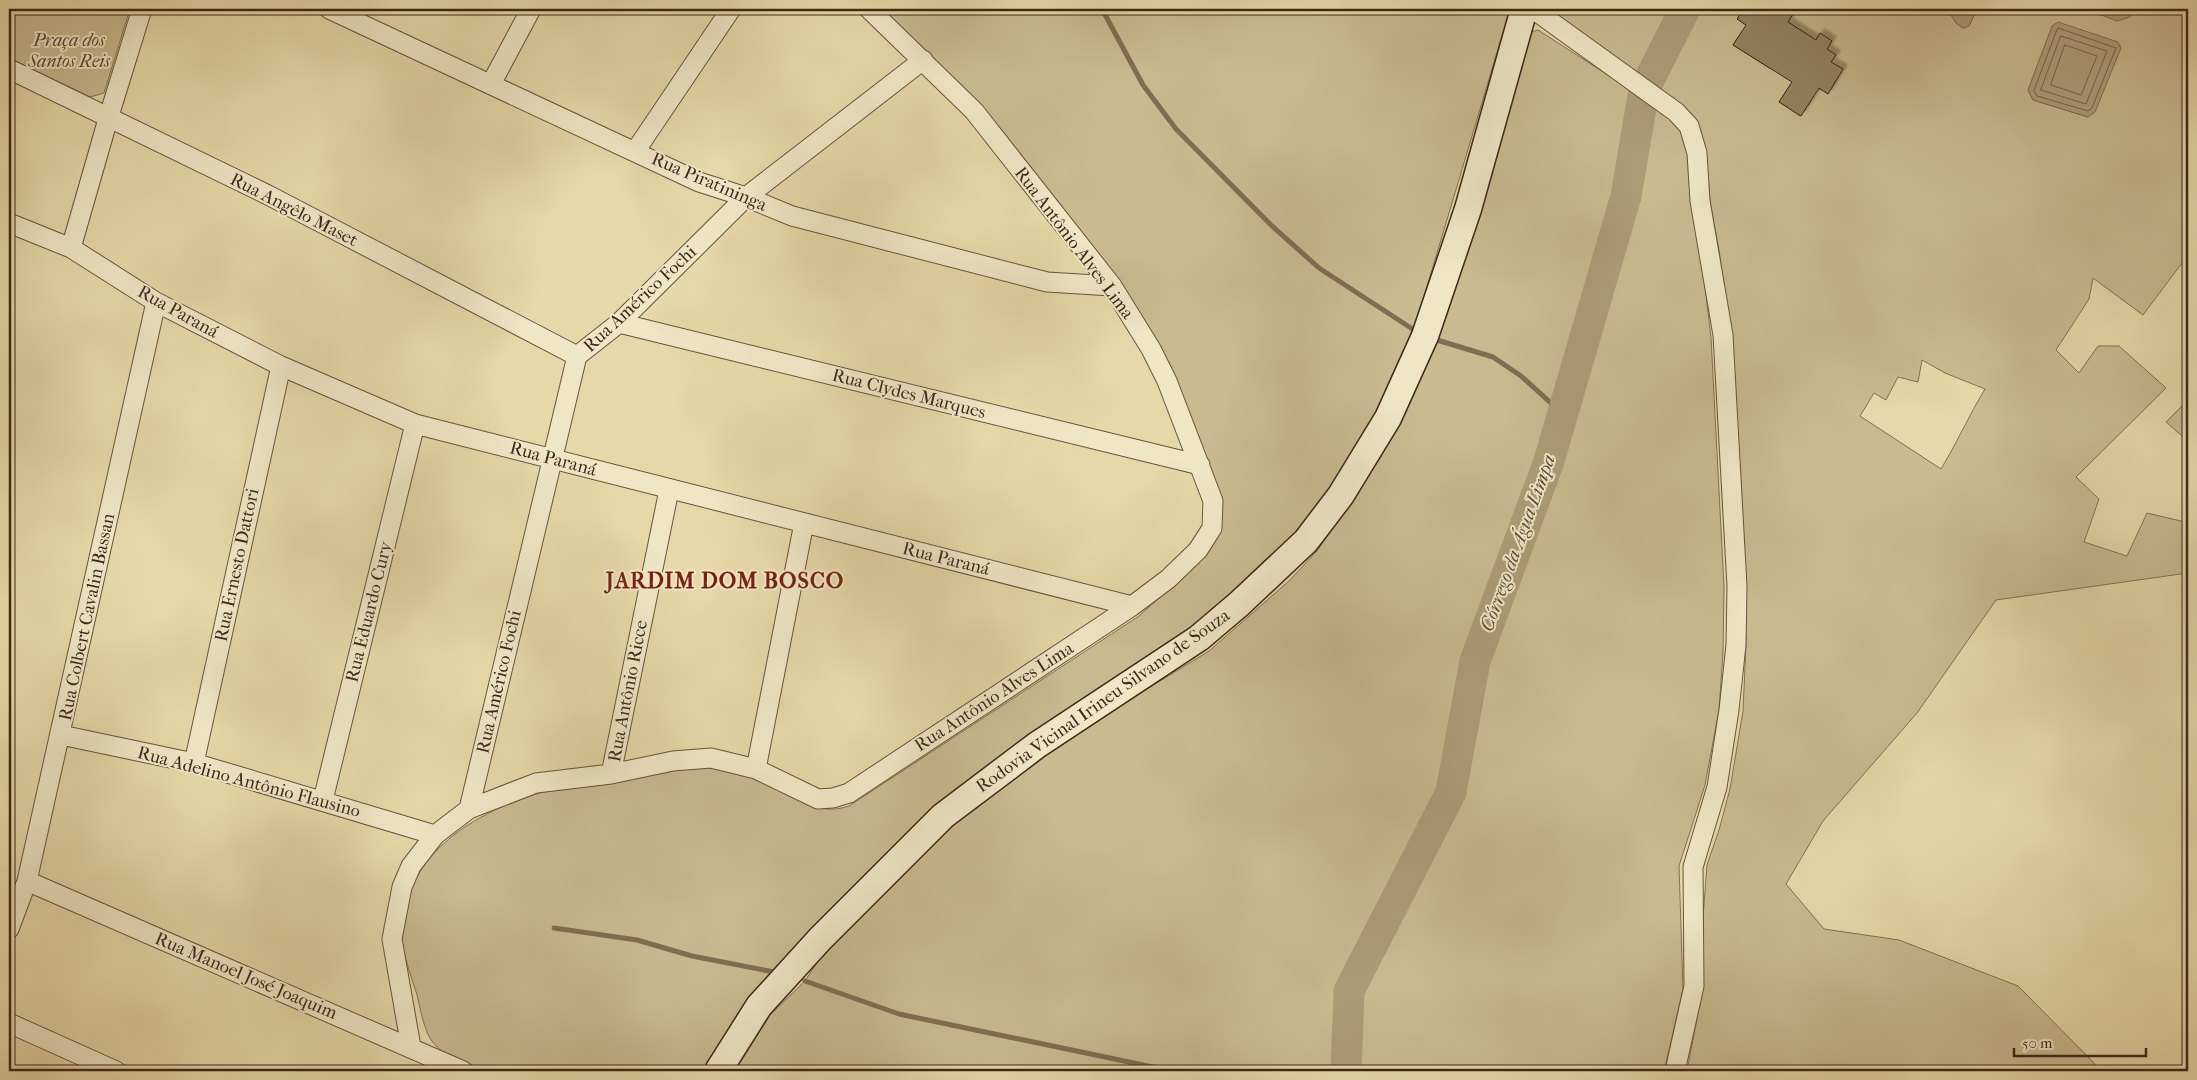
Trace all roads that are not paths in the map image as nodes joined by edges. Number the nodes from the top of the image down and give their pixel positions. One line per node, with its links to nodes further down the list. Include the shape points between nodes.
1 (142, 9): 11 (street)
2 (329, 9): 10 (street, Rua Piratininga)
3 (531, 9): 10 (street)
4 (731, 9): 12 (street)
5 (869, 9): 8 (street, Rua Antônio Alves Lima)
6 (1524, 9): 40 (main road, Rodovia Vicinal Irineu Silvano de Souza, via 1468,209 1425,336 1388,418 1341,494 1306,541 1199,638 1037,746 943,816 820,939 759,1006)
7 (1533, 9): 41 (street, via 1676,112 1689,126 1697,153 1700,201 1723,335 1737,586 1736,645 1717,787 1693,867 1694,986)
8 (922, 60): 13 (street, Rua Américo Fochi); 16 (street, Rua Antônio Alves Lima, via 974,111)
9 (9, 69): 11 (street, Rua Angêlo Maset)
10 (491, 84): 12 (street, Rua Piratininga)
11 (108, 118): 15 (street); 19 (street, Rua Angêlo Maset, via 268,195)
12 (636, 150): 13 (street, Rua Piratininga, via 699,182)
13 (746, 197): 16 (street, Rua Piratininga, via 792,216 1047,282); 18 (street, Rua Américo Fochi)
14 (9, 223): 15 (street, Rua Paraná)
15 (71, 248): 17 (street, Rua Paraná)
16 (1112, 286): 23 (street, Rua Antônio Alves Lima, via 1167,380)
17 (156, 302): 20 (street, Rua Paraná); 27 (street, Rua Colbert Cavalin Bassan)
18 (619, 323): 19 (street, Rua Américo Fochi); 23 (street, Rua Clydes Marques)
19 (577, 356): 22 (street, Rua Américo Fochi)
20 (281, 366): 21 (street, Rua Paraná); 28 (street, Rua Ernesto Dattori)
21 (415, 424): 22 (street, Rua Paraná); 31 (street, Rua Eduardo Cury)
22 (552, 458): 24 (street, Rua Paraná); 32 (street, Rua Américo Fochi)
23 (1200, 465): 26 (street, Rua Antônio Alves Lima, via 1212,501 1212,528 1198,550 1168,580)
24 (669, 490): 25 (street, Rua Paraná); 30 (street, Rua Antônio Ricce)
25 (804, 523): 26 (street, Rua Paraná); 29 (street)
26 (1132, 606): 29 (street, Rua Antônio Alves Lima, via 849,793 818,799)
27 (61, 735): 28 (street, Rua Adelino Antônio Flausino); 34 (street, Rua Colbert Cavalin Bassan)
28 (194, 763): 31 (street, Rua Adelino Antônio Flausino)
29 (756, 769): 30 (street, Rua Antônio Alves Lima, via 711,758 673,761)
30 (611, 774): 32 (street, Rua Antônio Alves Lima, via 536,783)
31 (323, 800): 33 (street, Rua Adelino Antônio Flausino)
32 (469, 809): 33 (street, Rua Antônio Alves Lima)
33 (435, 835): 37 (street, Rua Antônio Alves Lima, via 411,866 402,887 392,939)
34 (28, 881): 35 (street, Rua Colbert Cavalin Bassan); 37 (street, Rua Manoel José Joaquim)
35 (9, 930)
36 (9, 1023): 38 (street)
37 (411, 1047): 39 (street, Rua Manoel José Joaquim)
38 (116, 1071)
39 (463, 1071)
40 (718, 1071)
41 (1674, 1071)

